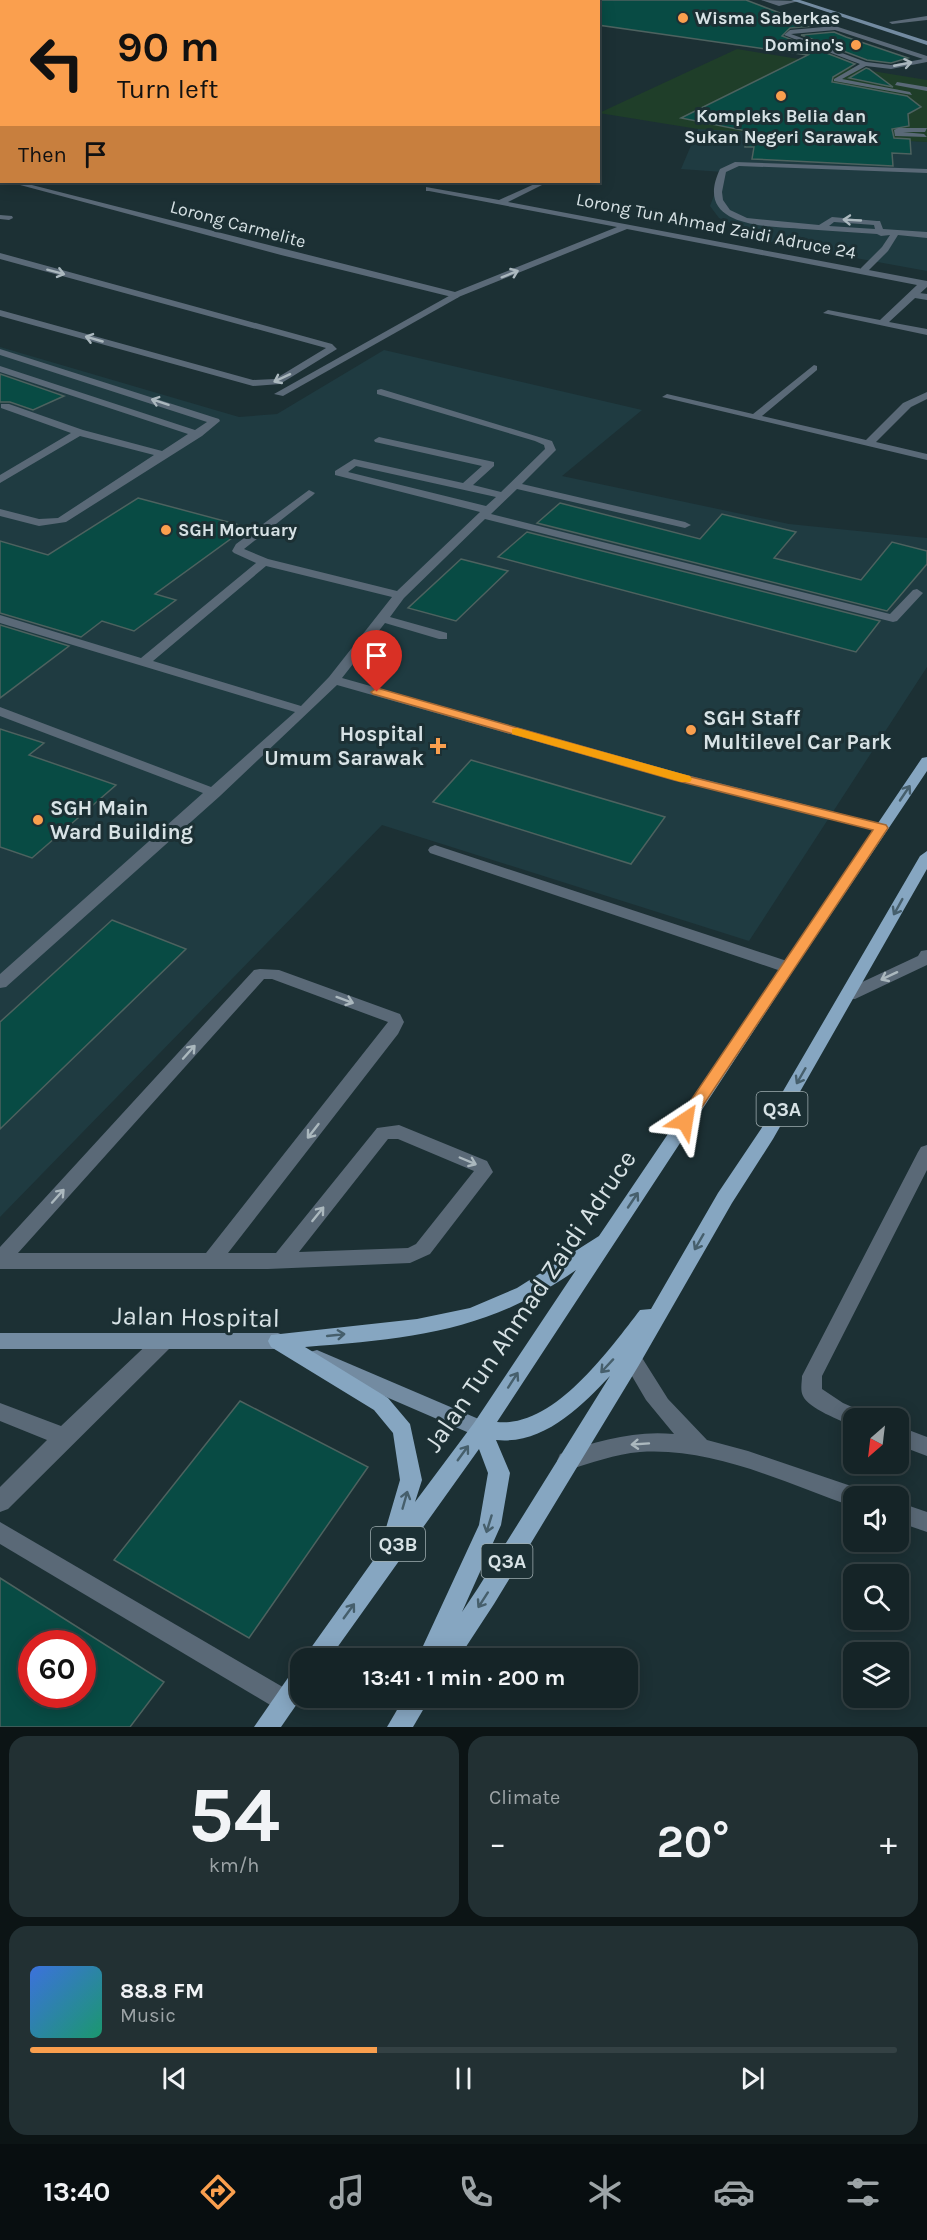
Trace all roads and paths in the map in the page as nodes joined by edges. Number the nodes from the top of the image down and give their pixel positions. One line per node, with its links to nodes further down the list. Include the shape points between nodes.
1 (764, 0): 3 (street)
2 (795, 0): 3 (street); 8 (main road)
3 (779, 4): 4 (street)
4 (770, 8)
5 (927, 18): 7 (street)
6 (880, 19): 7 (main road)
7 (892, 22): 9 (main road)
8 (880, 28): 10 (street); 11 (main road)
9 (909, 28)
10 (853, 33): 12 (street); 13 (street, via 824,27 787,35)
11 (927, 44)
12 (927, 59): 13 (street, one-way to 12, via 891,67)
13 (865, 64): 14 (street)
14 (845, 74): 15 (street); 16 (street, via 836,80)
15 (927, 89)
16 (910, 94)
17 (915, 122): 18 (street)
18 (925, 131)
19 (927, 171): 25 (street, via 744,164 723,171 718,201 736,217 767,225 819,230 832,219 870,221 877,224 881,234)
20 (17, 183): 30 (street, Lorong Carmelite)
21 (542, 183): 23 (street)
22 (429, 189): 23 (street, Lorong Tun Ahmad Zaidi Adruce 24)
23 (501, 202): 24 (street, Lorong Tun Ahmad Zaidi Adruce 24)
24 (628, 226): 28 (street, Lorong Tun Ahmad Zaidi Adruce 24); 30 (street, one-way to 24)
25 (894, 234): 26 (street); 28 (street)
26 (927, 235)
27 (0, 256): 33 (street, one-way to 33, via 329,346 332,350 277,382 253,383)
28 (864, 270): 29 (street, Lorong Tun Ahmad Zaidi Adruce 24)
29 (926, 283): 31 (street)
30 (456, 295): 41 (street)
31 (912, 295): 32 (street); 35 (street)
32 (927, 297)
33 (0, 313)
34 (828, 313): 35 (street)
35 (882, 323): 36 (street)
36 (927, 332)
37 (0, 352): 47 (street, one-way to 37, via 214,422)
38 (814, 368): 45 (street)
39 (0, 369): 47 (street)
40 (381, 392): 53 (street, via 548,443 551,450)
41 (279, 394)
42 (927, 395): 49 (street, via 907,405)
43 (667, 397): 45 (street)
44 (5, 406): 46 (street)
45 (755, 417): 49 (street)
46 (79, 432): 50 (street); 52 (street)
47 (198, 434): 50 (street)
48 (380, 440): 54 (street, via 490,464)
49 (868, 444): 51 (street)
50 (165, 455): 57 (street, via 52,524)
51 (927, 457)
52 (0, 480)
53 (513, 485): 56 (street); 59 (street)
54 (465, 487): 56 (street); 58 (street, via 354,462 339,473)
55 (309, 494): 60 (street, via 240,546 238,551 242,555)
56 (502, 495): 58 (street)
57 (0, 512)
58 (484, 512): 61 (street, via 893,618); 62 (street)
59 (685, 525)
60 (264, 562): 62 (street); 66 (street)
61 (917, 593)
62 (400, 595): 63 (street)
63 (381, 618): 65 (street); 67 (street)
64 (0, 619): 66 (street)
65 (443, 636)
66 (144, 662): 69 (street)
67 (334, 680): 69 (street); 72 (street, via 678,777)
68 (0, 711): 71 (street)
69 (304, 711): 71 (street)
70 (927, 761): 72 (main road, Jalan Tun Ahmad Zaidi Adruce / Q3B, one-way to 70)
71 (215, 793): 77 (street)
72 (881, 828): 76 (main road, Jalan Tun Ahmad Zaidi Adruce / Q3B)
73 (435, 850): 76 (street)
74 (927, 856): 78 (main road, Q3A, one-way to 78)
75 (927, 955): 78 (street, one-way to 78, via 924,960)
76 (787, 967): 80 (main road, Jalan Tun Ahmad Zaidi Adruce / Q3B, one-way to 76)
77 (0, 983)
78 (849, 995): 84 (main road, Q3A, one-way to 84)
79 (927, 1152): 90 (street, via 812,1376 812,1393)
80 (608, 1237): 86 (main road, one-way to 80, via 437,1323 496,1306 546,1282); 91 (main road, Jalan Tun Ahmad Zaidi Adruce / Q3B, one-way to 80)
81 (0, 1260): 83 (street); 83 (street, one-way to 83, via 260,974 273,974 394,1018 392,1030)
82 (282, 1260): 82 (street, one-way to 82, via 383,1132 399,1132 481,1166 484,1172 423,1249 394,1257); 83 (street)
83 (211, 1261)
84 (682, 1271): 88 (main road, Q3A); 91 (main road, one-way to 91, via 617,1355 579,1395 537,1424 505,1432)
85 (0, 1341): 87 (main road, Jalan Hospital)
86 (278, 1341): 87 (main road, Jalan Hospital); 91 (main road, Jalan Hospital); 102 (main road, one-way to 86, via 411,1480 403,1430 381,1404)
87 (162, 1343): 92 (street)
88 (632, 1359): 94 (street, via 655,1402); 96 (main road, Q3A)
89 (0, 1412): 92 (street)
90 (843, 1412)
91 (481, 1429): 102 (main road, Jalan Tun Ahmad Zaidi Adruce / Q3B, one-way to 91); 104 (main road, one-way to 104, via 500,1473 489,1525)
92 (64, 1437): 98 (street)
93 (909, 1440): 95 (street)
94 (699, 1445): 96 (street, one-way to 96, via 642,1443); 97 (street)
95 (927, 1447)
96 (568, 1461): 105 (main road, Q3A, one-way to 105)
97 (843, 1493)
98 (0, 1502)
99 (909, 1516): 100 (street)
100 (927, 1522)
101 (0, 1532): 107 (street)
102 (389, 1557): 103 (main road, Jalan Tun Ahmad Zaidi Adruce / Q3B, one-way to 102)
103 (323, 1648)
104 (434, 1648)
105 (451, 1648)
106 (290, 1694): 107 (main road)
107 (285, 1701): 110 (main road)
108 (408, 1708): 111 (main road)
109 (411, 1708): 111 (main road)
110 (266, 1727)
111 (399, 1727)

